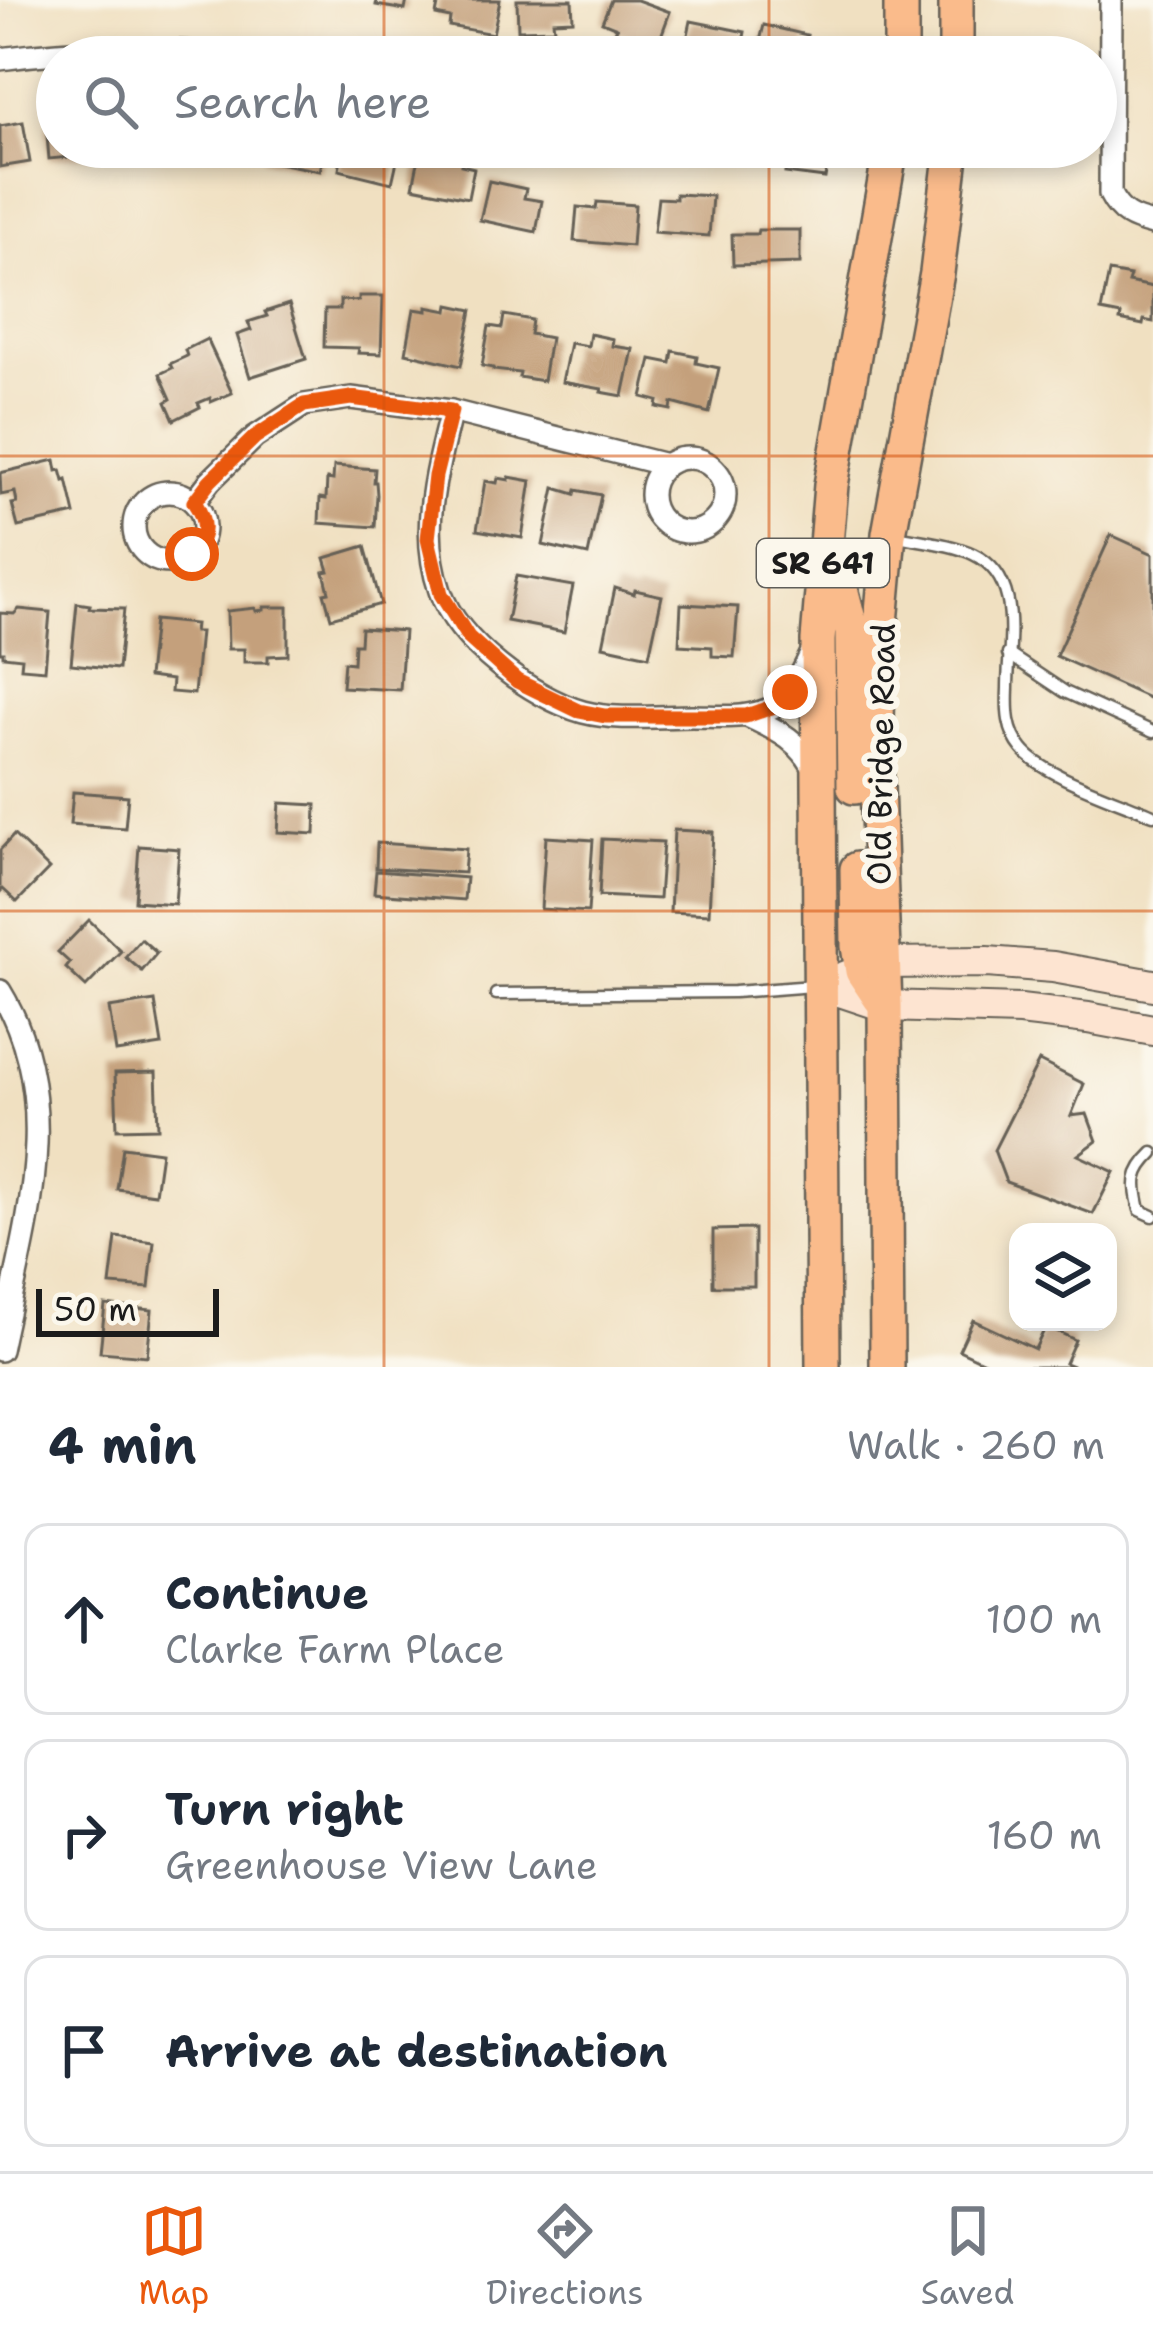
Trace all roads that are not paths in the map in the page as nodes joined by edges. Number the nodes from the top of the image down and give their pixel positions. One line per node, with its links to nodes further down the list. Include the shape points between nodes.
1 (901, 0): 4 (main road)
2 (956, 0): 5 (main road)
3 (1112, 0): 6 (street)
4 (901, 36)
5 (956, 36)
6 (1112, 36)
7 (36, 54): 8 (street)
8 (0, 59)
9 (887, 168): 16 (main road, Old Bridge Road / SR 641)
10 (950, 168): 17 (main road, Old Bridge Road / SR 641)
11 (1110, 168): 12 (street, via 1117,207)
12 (1153, 224)
13 (451, 411): 14 (street); 15 (street, via 351,398 304,405 255,437); 20 (street, via 428,539 441,594 468,637 517,681 579,711)
14 (666, 465)
15 (194, 502)
16 (826, 529): 18 (main road, Old Bridge Road / SR 641); 24 (main road, via 852,631 858,946)
17 (889, 534): 19 (lane, via 987,562 1009,598); 24 (main road, Old Bridge Road / SR 641)
18 (818, 640): 20 (street, via 790,692); 22 (main road, Old Bridge Road / SR 641)
19 (1008, 654): 21 (lane, via 1065,692); 23 (lane, via 1007,715 1020,748 1051,771)
20 (746, 716): 22 (street, via 791,738)
21 (1153, 731)
22 (819, 782): 25 (main road, Old Bridge Road / SR 641)
23 (1153, 815)
24 (872, 967): 25 (street); 26 (street, via 987,962); 29 (main road)
25 (822, 985): 28 (lane); 29 (street); 34 (main road, Old Bridge Road / SR 641)
26 (1153, 985)
27 (0, 991): 33 (street, via 28,1052 38,1127)
28 (496, 994)
29 (885, 1006): 30 (street, via 1020,1010); 35 (main road)
30 (1153, 1030)
31 (1153, 1153): 32 (lane, via 1134,1182 1140,1210)
32 (1153, 1216)
33 (0, 1350)
34 (823, 1367)
35 (887, 1367)

